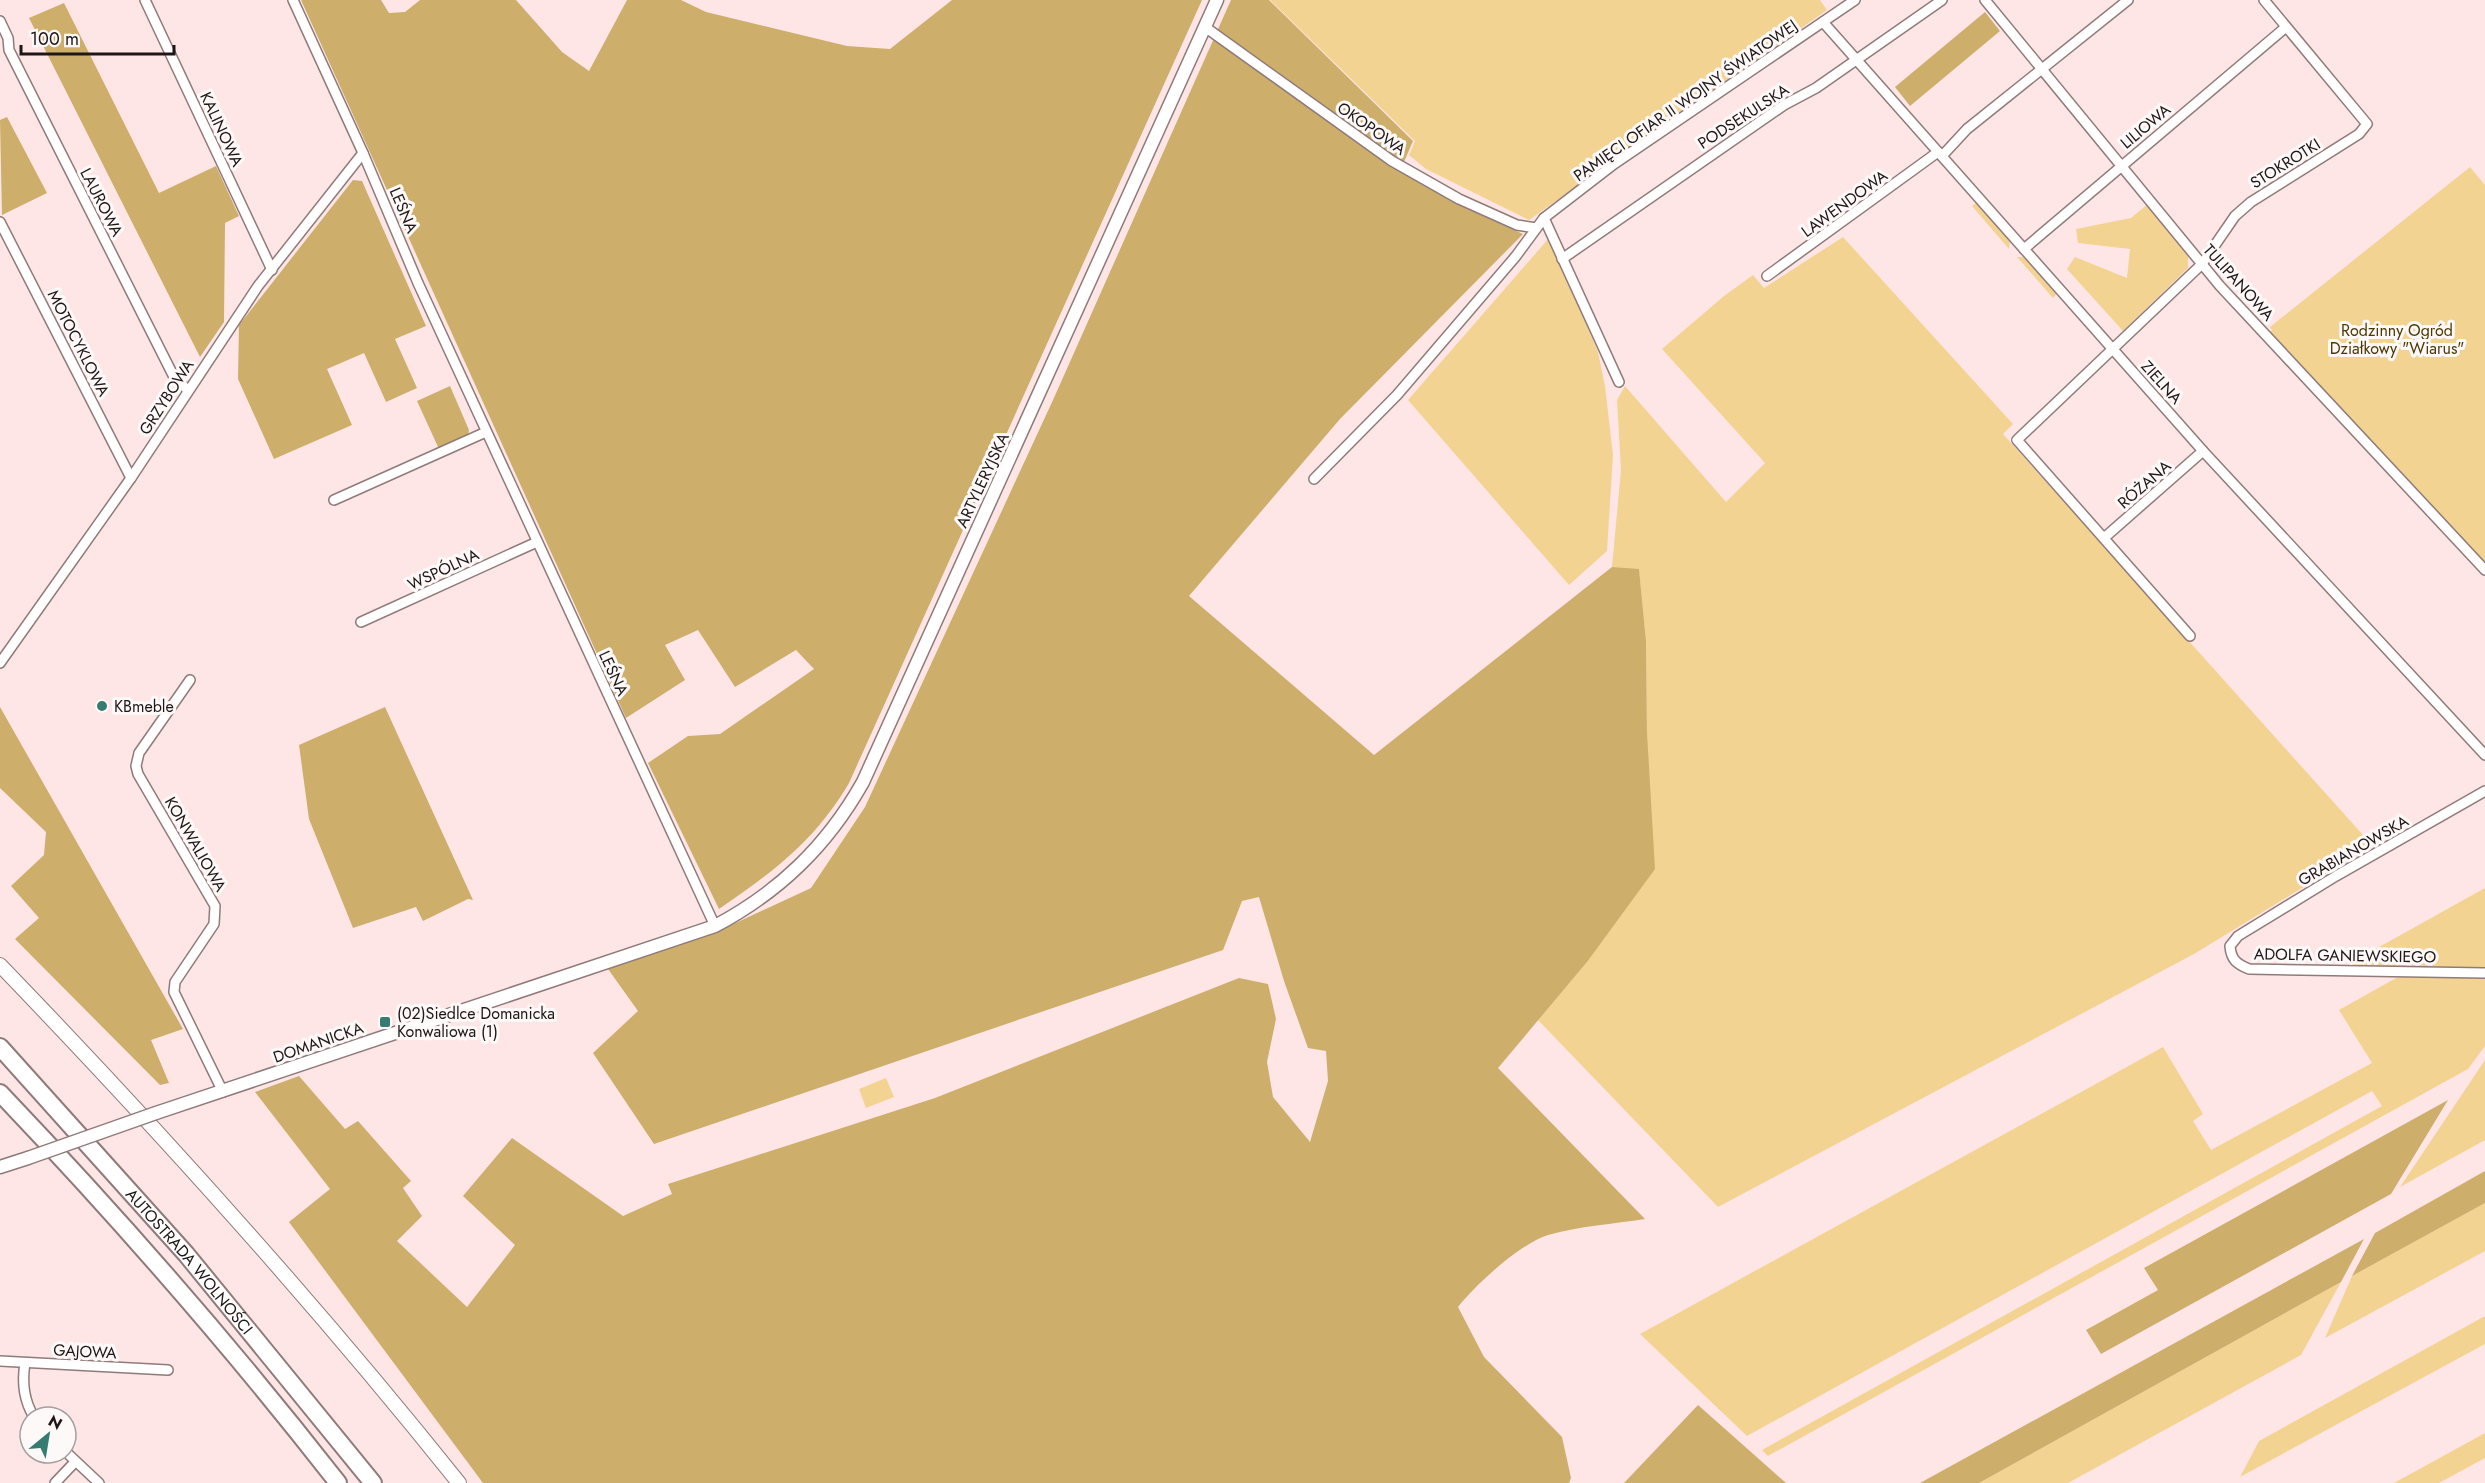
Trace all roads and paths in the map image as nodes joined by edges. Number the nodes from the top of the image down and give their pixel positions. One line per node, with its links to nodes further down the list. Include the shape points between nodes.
1 (145, 0): 24 (street, KALINOWA)
2 (293, 0): 15 (street, LEŚNA)
3 (1217, 0): 11 (street, ARTYLERYJSKA)
4 (1855, 0): 10 (street, PAMIĘCI OFIAR II WOJNY ŚWIATOWEJ)
5 (1941, 0): 13 (street, PODSEKULSKA)
6 (1985, 0): 14 (street, TULIPANOWA)
7 (2128, 0): 14 (street)
8 (2264, 0): 12 (street, STOKROTKI)
9 (0, 21): 28 (street, LAUROWA, via 9,50 175,379)
10 (1823, 22): 13 (street, ZIELNA); 18 (street, PAMIĘCI OFIAR II WOJNY ŚWIATOWEJ, via 1614,164)
11 (1205, 27): 20 (street, OKOPOWA, via 1392,161 1459,199 1517,225); 43 (street, ARTYLERYJSKA, via 862,783 839,821 797,870)
12 (2286, 27): 17 (street, LILIOWA); 23 (street, STOKROTKI, via 2367,124 2359,134 2251,202 2235,216)
13 (1854, 60): 16 (street, ZIELNA); 22 (street, PODSEKULSKA)
14 (2042, 70): 16 (street, LAWENDOWA); 17 (street, TULIPANOWA)
15 (363, 153): 24 (street, GRZYBOWA); 29 (street, LEŚNA)
16 (1940, 154): 21 (street, ZIELNA); 25 (street, LAWENDOWA)
17 (2119, 167): 21 (street, LILIOWA); 23 (street, TULIPANOWA)
18 (1544, 218): 20 (street, PAMIĘCI OFIAR II WOJNY ŚWIATOWEJ); 22 (street)
19 (0, 222): 31 (street, MOTOCYKLOWA)
20 (1536, 228): 32 (street, PAMIĘCI OFIAR II WOJNY ŚWIATOWEJ, via 1397,395)
21 (2024, 249): 26 (street, ZIELNA)
22 (1562, 259): 27 (street)
23 (2202, 264): 26 (street, STOKROTKI); 36 (street, TULIPANOWA)
24 (272, 270): 28 (street, GRZYBOWA)
25 (1767, 276)
26 (2114, 350): 30 (street, ZIELNA); 34 (street, STOKROTKI, via 2017,440)
27 (1620, 382)
28 (188, 390): 31 (street, GRZYBOWA)
29 (486, 432): 33 (street); 35 (street, LEŚNA)
30 (2203, 452): 34 (street, RÓŻANA); 41 (street, ZIELNA)
31 (131, 478): 39 (street, GRZYBOWA)
32 (1314, 479)
33 (334, 500)
34 (2104, 538): 38 (street)
35 (537, 542): 37 (street, WSPÓLNA); 43 (street, LEŚNA)
36 (2485, 570)
37 (362, 622)
38 (2190, 636)
39 (0, 663)
40 (190, 680): 48 (street, KONWALIOWA, via 139,753 136,766 215,906 214,924 175,982 174,993)
41 (2485, 755)
42 (2485, 791): 44 (street, GRABIANOWSKA)
43 (715, 926): 48 (street, DOMANICKA)
44 (2238, 936): 46 (street, ADOLFA GANIEWSKIEGO, via 2230,946 2231,955 2237,964 2249,969)
45 (0, 965): 61 (main road, via 219,1200)
46 (2485, 973)
47 (0, 1047): 60 (highway, AUTOSTRADA WOLNOŚCI, via 186,1254)
48 (223, 1092): 50 (street, DOMANICKA, bridge)
49 (0, 1093): 59 (highway, AUTOSTRADA WOLNOŚCI, via 154,1259 282,1410)
50 (0, 1167)
51 (0, 1361): 52 (street, GAJOWA)
52 (25, 1363): 53 (street, GAJOWA); 54 (street, via 22,1378)
53 (168, 1370)
54 (28, 1405)
55 (72, 1465): 57 (street)
56 (78, 1465): 58 (street)
57 (55, 1483)
58 (99, 1483)
59 (338, 1483)
60 (373, 1483)
61 (459, 1483)

